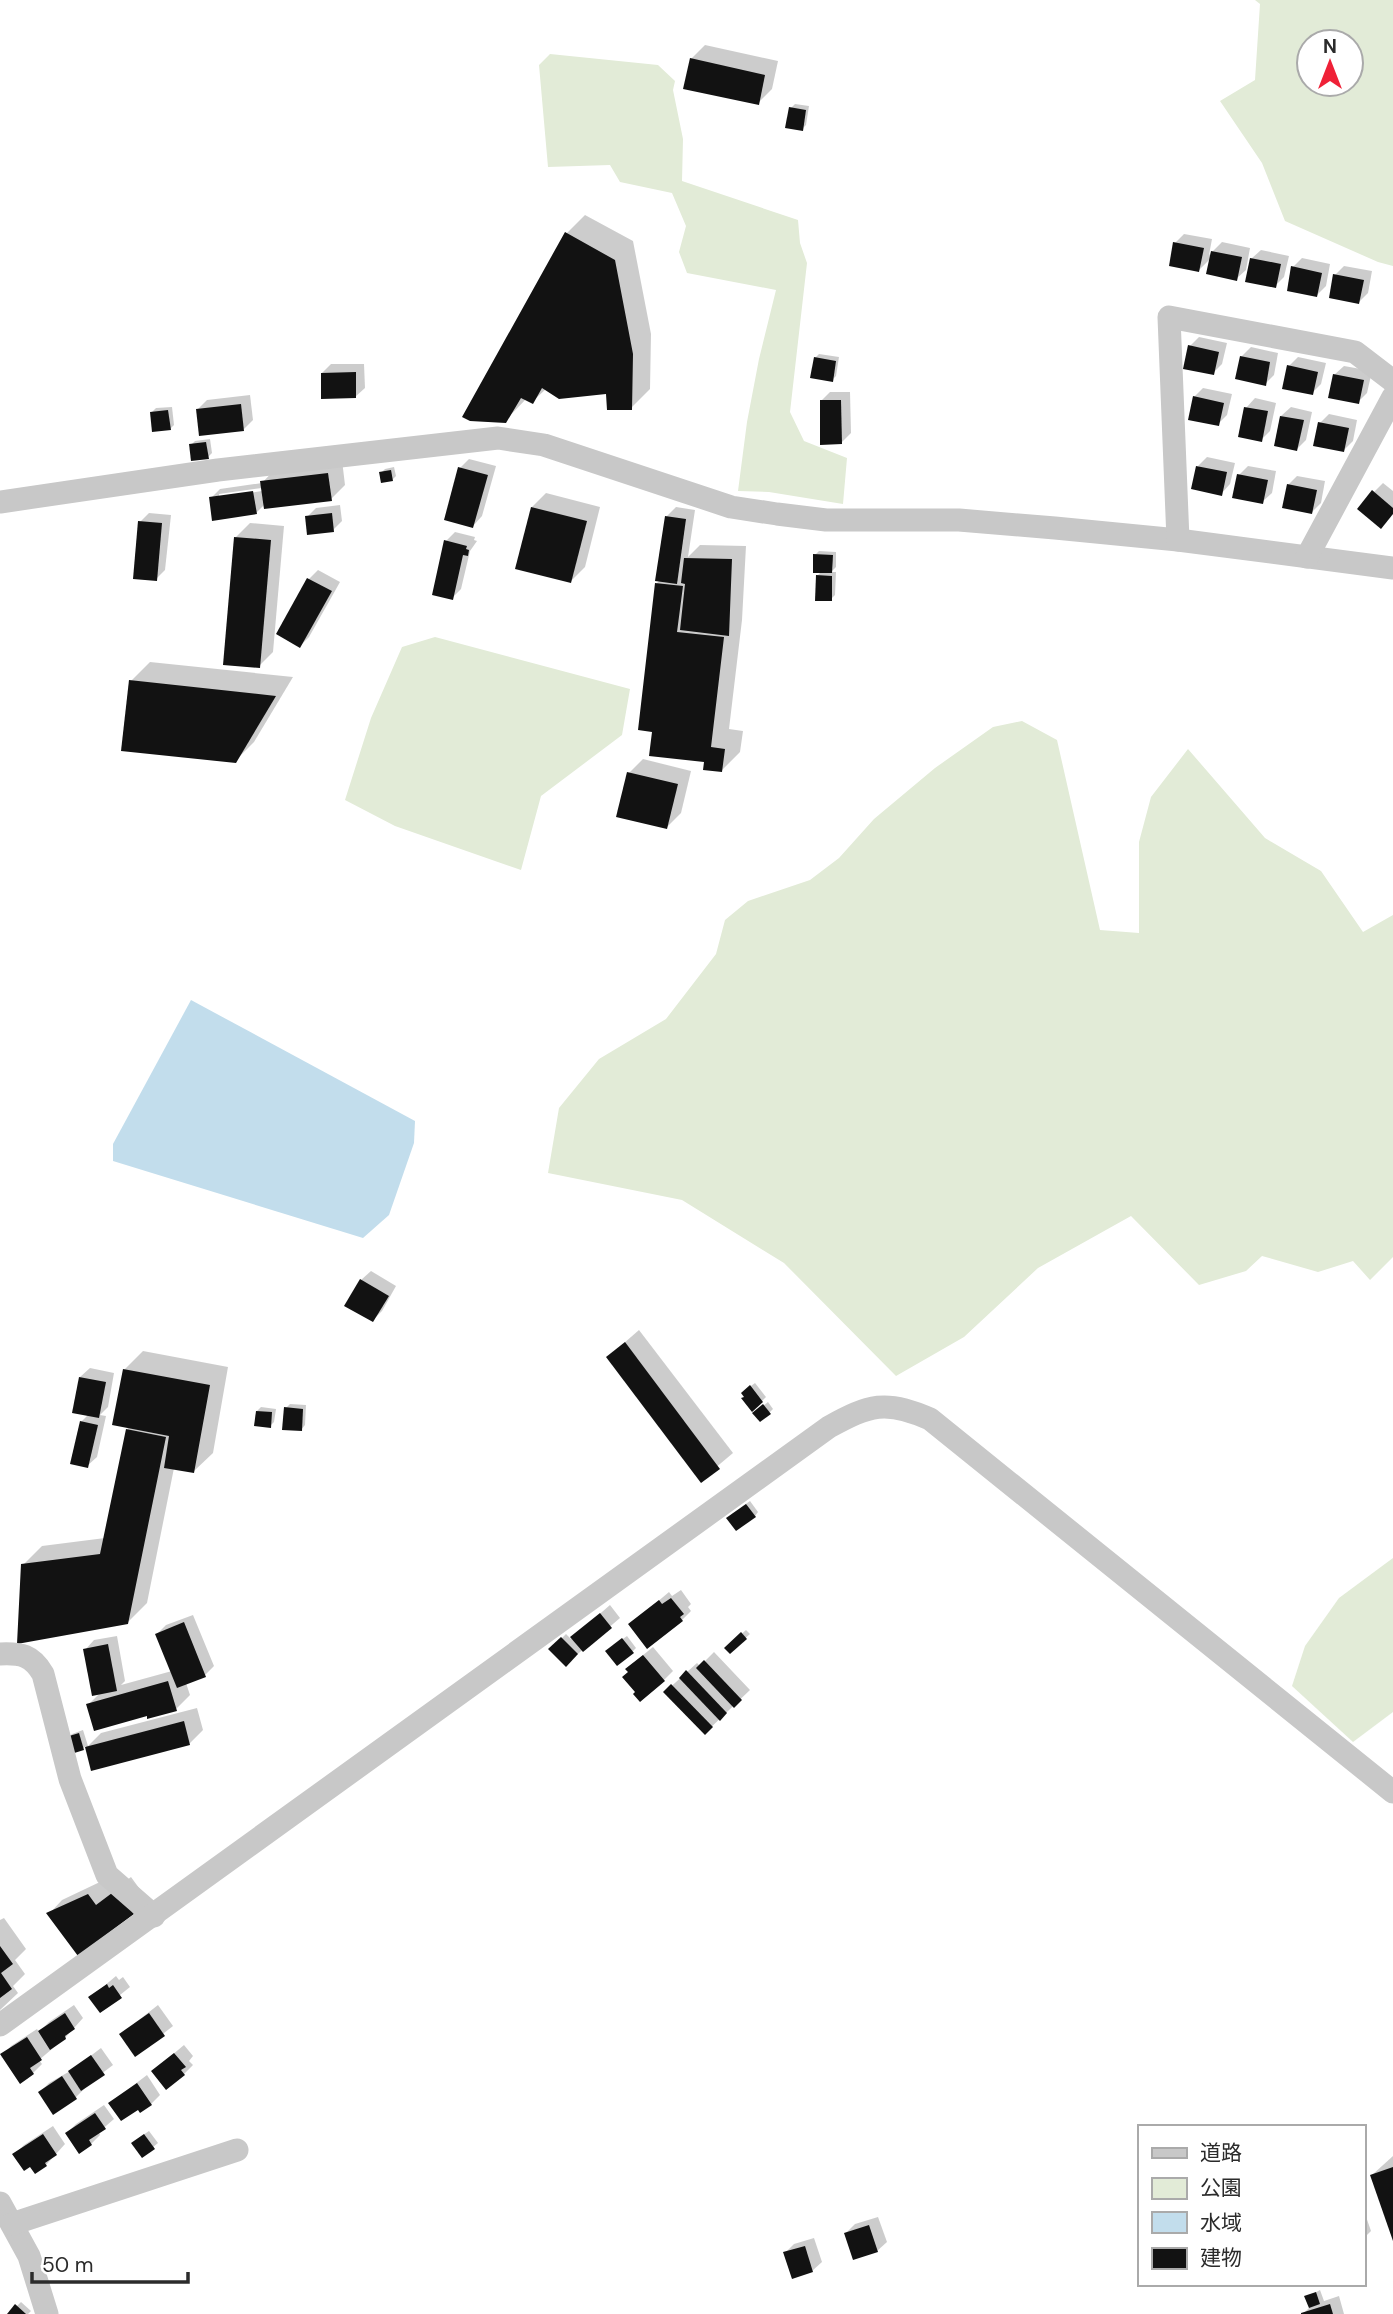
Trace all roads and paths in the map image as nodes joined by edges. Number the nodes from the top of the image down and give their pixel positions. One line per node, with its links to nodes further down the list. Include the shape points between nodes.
1 (1393, 381): 4 (street, via 1355,352 1169,317)
2 (1393, 397): 5 (street)
3 (0, 502): 4 (street, via 218,470 498,438 544,445 731,507 826,520 959,520)
4 (1178, 540): 5 (street)
5 (1307, 557): 6 (street)
6 (1393, 568)
7 (0, 1654): 9 (street, via 22,1653 36,1661 69,1779 107,1875)
8 (1393, 1792): 9 (street, via 930,1419 910,1410 872,1407 829,1427)
9 (154, 1916): 10 (street)
10 (0, 2025)
11 (237, 2150): 13 (street)
12 (0, 2203): 13 (street)
13 (12, 2224): 14 (street, via 29,2256)
14 (47, 2314)

